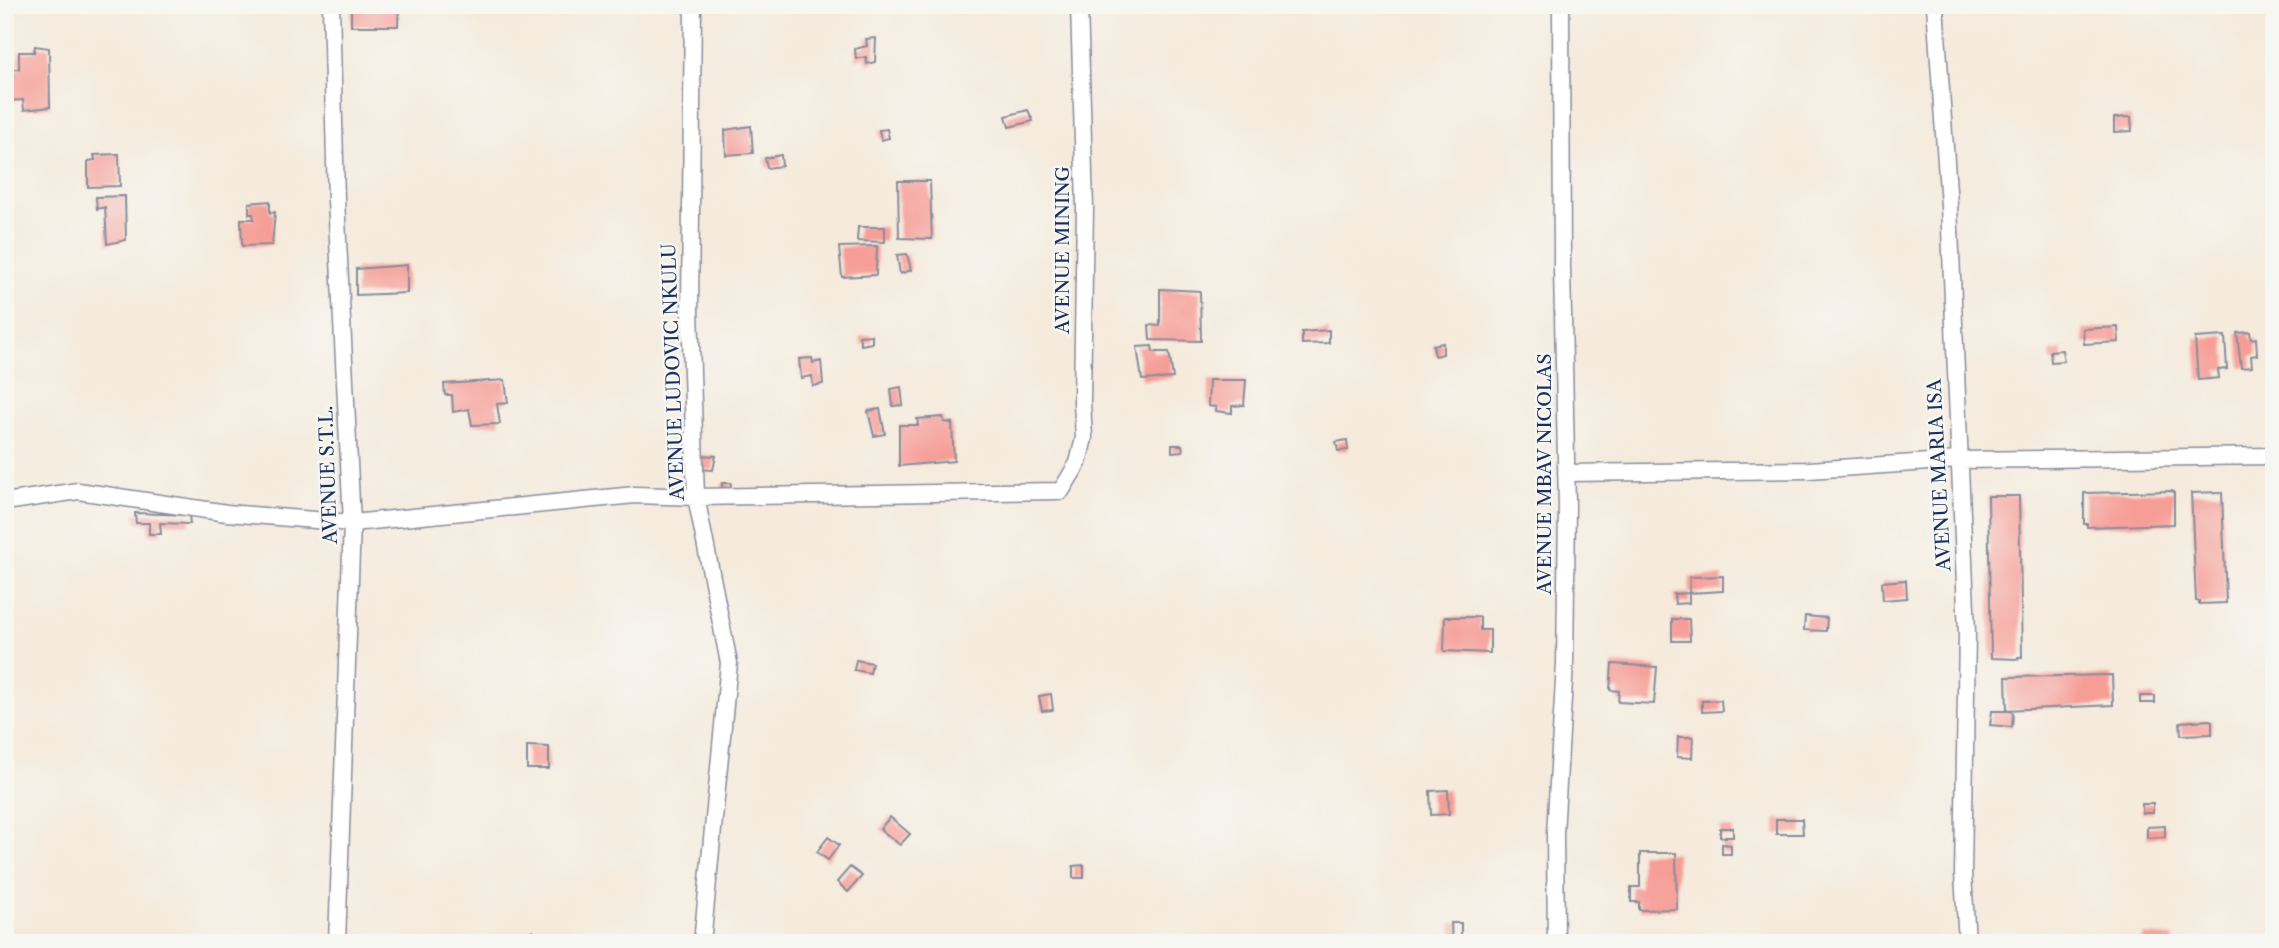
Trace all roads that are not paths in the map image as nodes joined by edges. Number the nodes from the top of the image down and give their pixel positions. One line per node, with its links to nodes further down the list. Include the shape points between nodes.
1 (331, 5): 11 (street, AVENUE S.T.L.)
2 (693, 5): 9 (street, AVENUE LUDOVIC NKULU, via 690,310)
3 (1079, 5): 9 (street, AVENUE MINING, via 1085,208 1084,438 1078,463 1061,491)
4 (1560, 5): 8 (street, AVENUE MBAV NICOLAS)
5 (1935, 5): 7 (street, AVENUE MARIA ISA)
6 (2274, 456): 7 (street)
7 (1959, 460): 8 (street, via 1810,470); 15 (street, AVENUE MARIA ISA, via 1967,633 1963,873)
8 (1566, 473): 14 (street, AVENUE MBAV NICOLAS)
9 (696, 497): 11 (street, via 635,495); 13 (street, AVENUE LUDOVIC NKULU, via 729,663)
10 (5, 502): 11 (street, via 78,491 227,513)
11 (352, 523): 12 (street, AVENUE S.T.L.)
12 (337, 943)
13 (702, 943)
14 (1556, 943)
15 (1967, 943)

